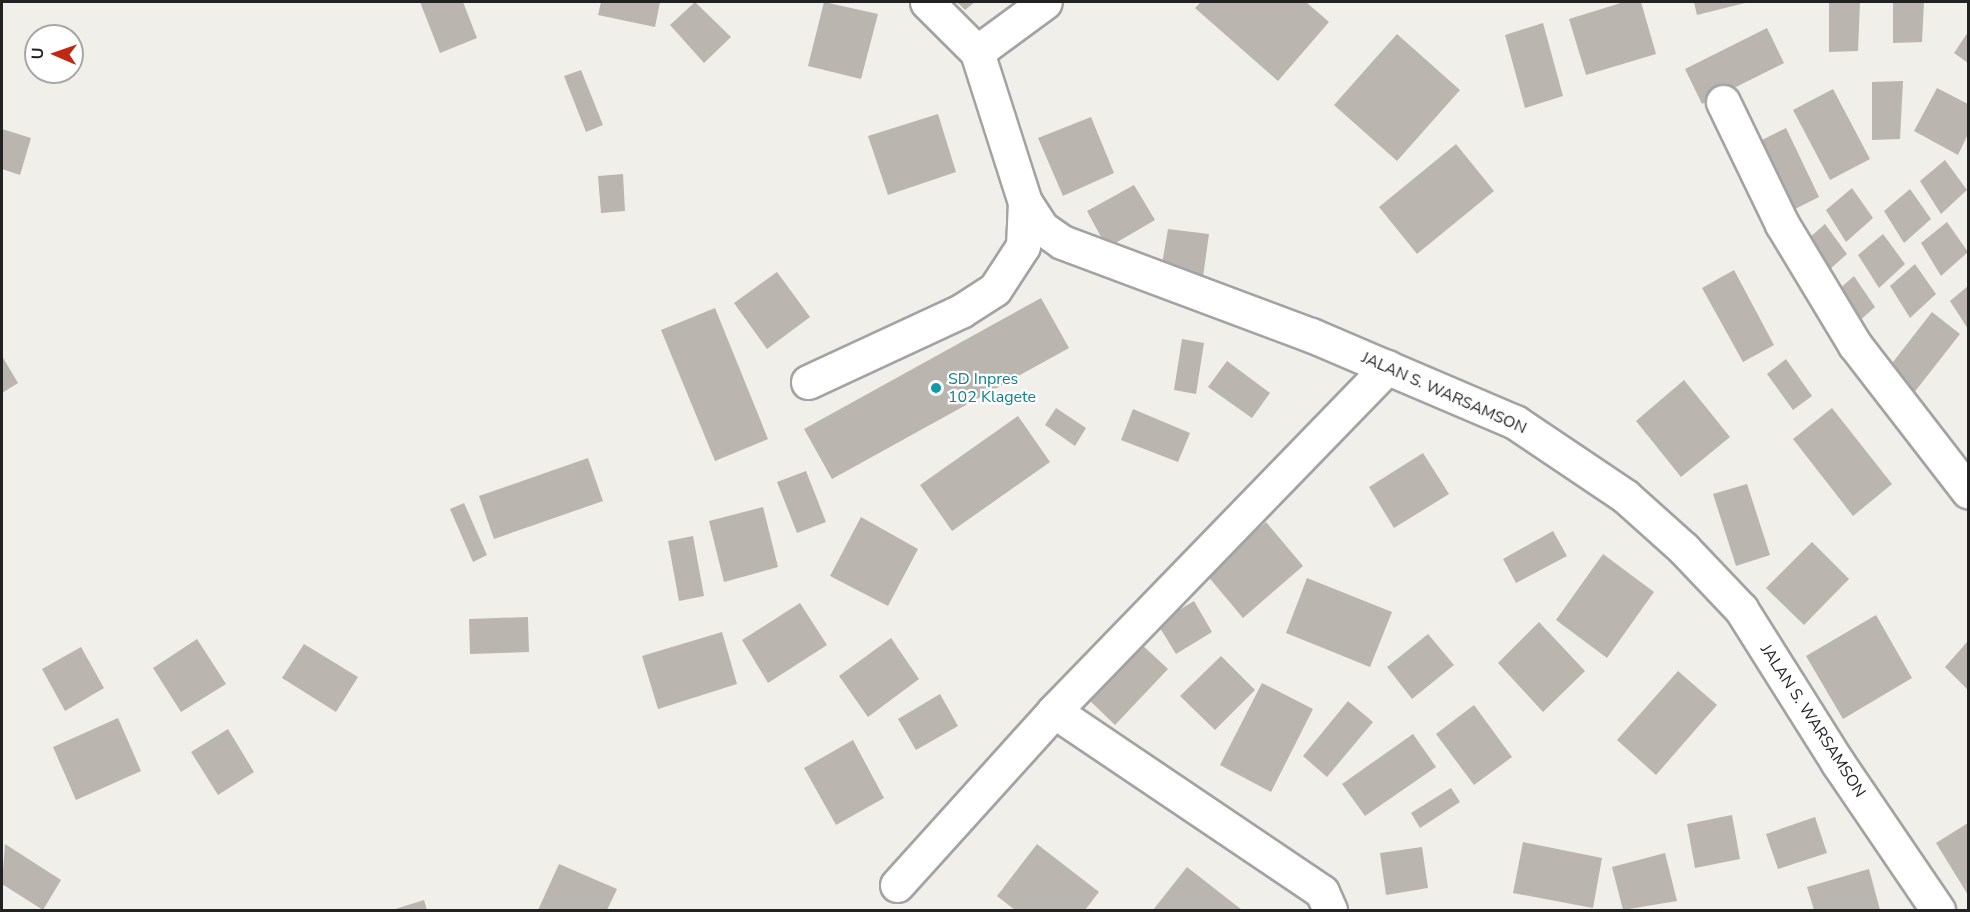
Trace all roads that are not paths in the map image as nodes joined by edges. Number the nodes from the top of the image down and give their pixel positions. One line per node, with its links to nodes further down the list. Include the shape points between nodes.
1 (927, 2): 3 (street, JALAN S. WARSAMSON)
2 (1045, 2): 3 (street)
3 (977, 52): 5 (street, JALAN S. WARSAMSON)
4 (1723, 102): 8 (street, via 1782,224 1855,345)
5 (1025, 202): 6 (street, JALAN S. WARSAMSON, via 1042,228 1062,242); 7 (street, via 1023,246 995,289 961,311)
6 (1388, 367): 9 (street); 12 (street, JALAN S. WARSAMSON, via 1515,422 1625,496 1684,549 1741,609 1838,763)
7 (808, 382)
8 (1968, 491)
9 (1054, 711): 10 (street); 11 (street, via 1322,892)
10 (897, 885)
11 (1330, 910)
12 (1938, 910)

